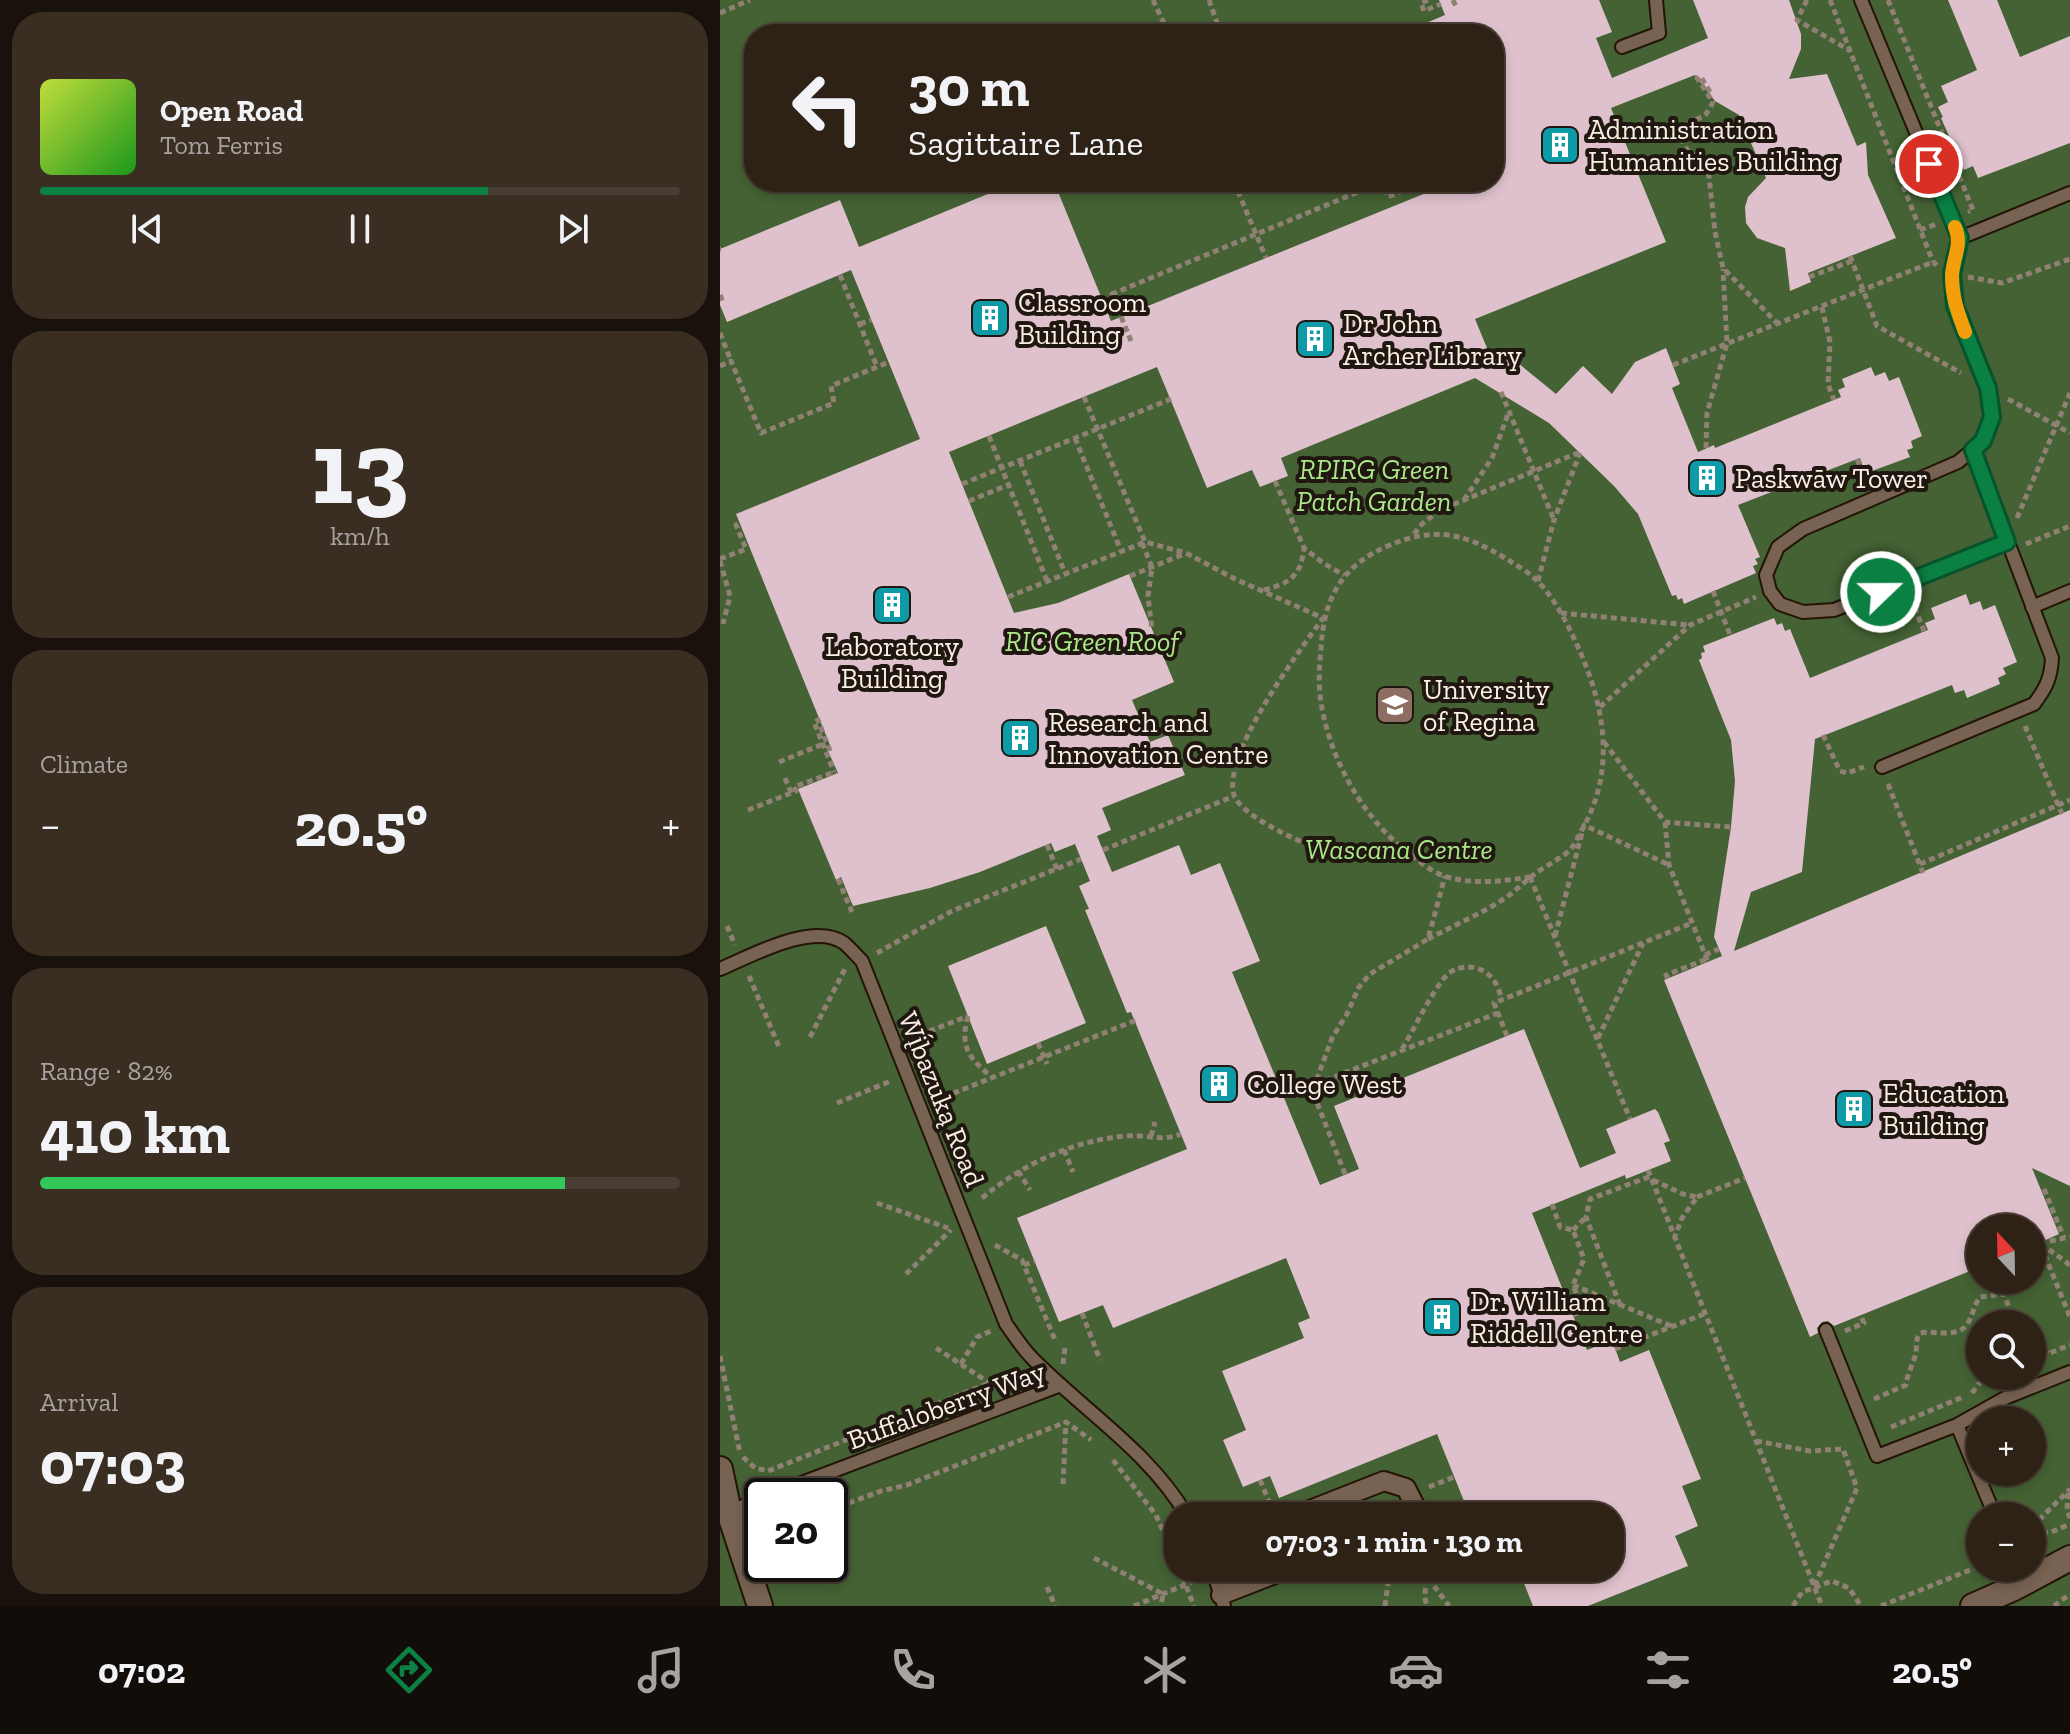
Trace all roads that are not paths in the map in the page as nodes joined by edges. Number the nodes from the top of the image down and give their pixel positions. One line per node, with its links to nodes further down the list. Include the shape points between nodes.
1 (1656, 0): 3 (lane, via 1659,33)
2 (1861, 0): 5 (lane)
3 (1622, 47)
4 (2070, 193): 5 (lane)
5 (1960, 238): 6 (lane, via 1952,274 1955,306 1988,388 1992,417 1983,441)
6 (1973, 450): 7 (lane); 7 (lane, via 1958,462 1803,529 1778,547 1766,575 1770,591 1780,604 1803,612 1834,610)
7 (2009, 546): 9 (lane)
8 (2070, 591): 9 (lane)
9 (2032, 607): 10 (lane, via 2052,658 2051,676 2034,704)
10 (1882, 767)
11 (720, 969): 14 (lane, Wį́bazuką Road, via 788,940 820,936 842,942 862,961 1006,1324 1029,1356)
12 (1828, 1333): 15 (lane, via 1877,1456)
13 (2070, 1372): 15 (lane, via 2005,1398)
14 (1061, 1385): 17 (lane, Buffaloberry Way); 18 (lane, Buffaloberry Way)
15 (1957, 1425): 21 (lane)
16 (720, 1469): 23 (street)
17 (814, 1478)
18 (1179, 1502)
19 (1331, 1502): 20 (street, via 1384,1481 1406,1488)
20 (1413, 1502)
21 (1989, 1502)
22 (744, 1505): 23 (lane, Buffaloberry Way)
23 (729, 1512): 30 (street)
24 (2070, 1558): 25 (street)
25 (2046, 1566)
26 (1217, 1582): 29 (lane)
27 (1262, 1582): 29 (street)
28 (2012, 1582): 31 (street)
29 (1223, 1601)
30 (760, 1606)
31 (1973, 1606)

